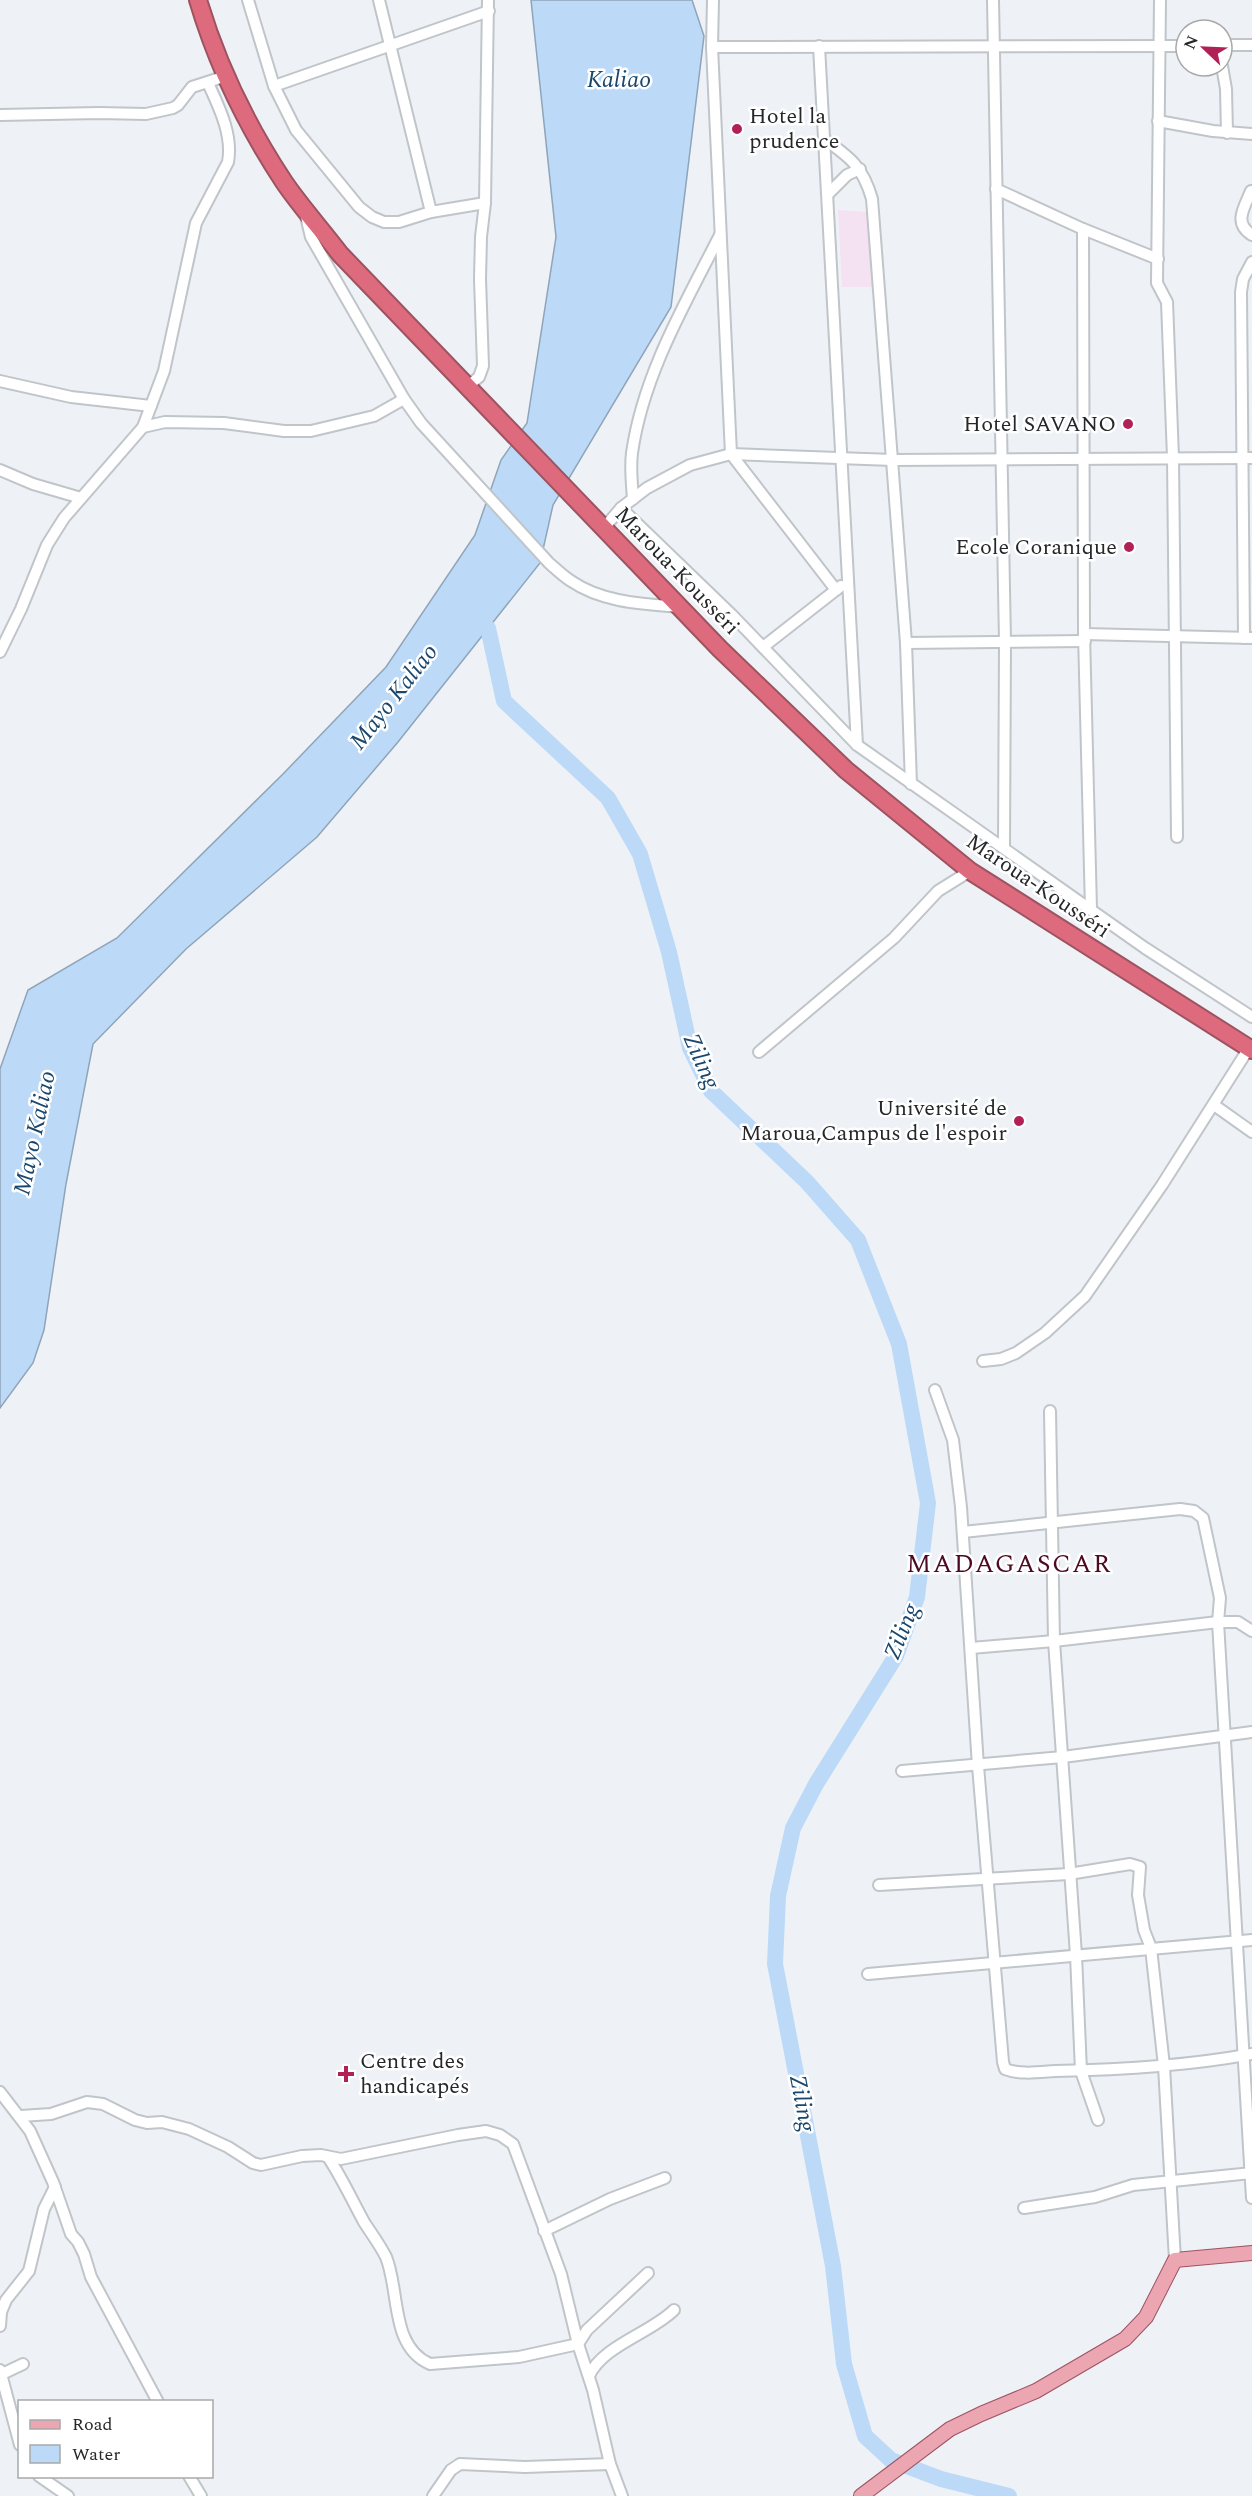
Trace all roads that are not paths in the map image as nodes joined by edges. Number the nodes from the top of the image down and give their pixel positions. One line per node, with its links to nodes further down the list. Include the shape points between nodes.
1 (198, 0): 16 (highway, Maroua-Kousséri)
2 (248, 0): 19 (street)
3 (379, 0): 8 (street)
4 (713, 0): 14 (street)
5 (993, 0): 15 (street)
6 (1160, 0): 12 (street)
7 (488, 6): 8 (street); 29 (street)
8 (390, 44): 19 (street); 31 (street)
9 (1234, 45): 10 (street)
10 (1252, 45)
11 (819, 46): 14 (street); 15 (street); 24 (street)
12 (1161, 46): 13 (street); 15 (street); 21 (street)
13 (1174, 46)
14 (712, 47): 33 (street)
15 (992, 47): 26 (street)
16 (226, 76): 18 (street); 30 (highway, Maroua-Kousséri, via 253,131)
17 (1224, 78): 22 (street)
18 (208, 83): 20 (street, via 192,87 173,108 146,114); 40 (street, via 225,124 230,154 196,223 164,371)
19 (274, 87): 31 (street, via 296,130 359,207 384,222 399,222)
20 (0, 115)
21 (1158, 121): 22 (street); 35 (street)
22 (1227, 133): 23 (street)
23 (1252, 134)
24 (824, 139): 25 (street); 28 (street)
25 (860, 169): 28 (street, via 847,175); 47 (street, via 872,199)
26 (996, 189): 32 (street); 48 (street)
27 (1251, 191): 34 (street, via 1241,223)
28 (828, 194): 43 (street)
29 (485, 203): 31 (street); 38 (street, via 480,279 483,366 479,377)
30 (305, 209): 38 (highway, Maroua-Kousséri, via 340,254); 39 (street, via 311,237)
31 (431, 212)
32 (1083, 229): 35 (street); 44 (street)
33 (721, 233): 42 (street); 51 (street, via 659,358 632,454)
34 (1252, 235)
35 (1158, 260): 45 (street, via 1157,283 1167,302)
36 (1252, 262): 46 (street, via 1241,292)
37 (0, 381): 40 (street, via 71,397)
38 (468, 386): 53 (highway, Maroua-Kousséri)
39 (404, 399): 41 (street, via 374,416 311,430 284,431 224,423); 56 (street, via 421,423 572,582 622,602)
40 (150, 406): 41 (street)
41 (143, 427): 50 (street)
42 (731, 454): 43 (street); 51 (street, via 690,465); 55 (street)
43 (842, 457): 47 (street); 54 (street)
44 (1083, 457): 45 (street); 48 (street); 58 (street)
45 (1173, 457): 46 (street); 57 (street)
46 (1248, 458): 59 (street)
47 (893, 460): 48 (street); 61 (street)
48 (1002, 460): 60 (street)
49 (0, 470): 50 (street)
50 (81, 498): 63 (street, via 47,545)
51 (633, 499): 52 (street)
52 (621, 508): 53 (street); 62 (street)
53 (604, 528): 56 (highway, Maroua-Kousséri)
54 (847, 582): 55 (street); 64 (street)
55 (836, 590): 62 (street)
56 (682, 607): 68 (highway, Maroua-Kousséri, via 762,692 846,770)
57 (1176, 636): 58 (street); 59 (street); 66 (street)
58 (1084, 638): 60 (street); 69 (street)
59 (1248, 638)
60 (1005, 642): 61 (street); 67 (street)
61 (906, 643): 65 (street)
62 (763, 647): 64 (street)
63 (0, 652)
64 (857, 745): 65 (street)
65 (911, 784): 67 (street)
66 (1177, 837)
67 (1004, 847): 69 (street)
68 (970, 871): 71 (highway, Maroua-Kousséri); 72 (street, via 938,891 894,938)
69 (1091, 909): 70 (street)
70 (1252, 1017)
71 (1250, 1049): 73 (street)
72 (759, 1052)
73 (1215, 1105): 74 (street); 75 (street, via 1085,1296 1045,1333 1016,1353)
74 (1252, 1132)
75 (983, 1361)
76 (935, 1390): 79 (street, via 952,1440)
77 (1050, 1411): 78 (street)
78 (1051, 1524): 79 (street); 80 (street, via 1180,1509 1194,1511 1203,1518 1206,1528 1220,1598); 82 (street)
79 (963, 1532): 83 (street)
80 (1218, 1622): 81 (street, via 1238,1622); 82 (street); 85 (street)
81 (1252, 1629)
82 (1054, 1641): 83 (street); 86 (street)
83 (971, 1648): 87 (street)
84 (1252, 1732): 85 (street)
85 (1224, 1734): 86 (street); 93 (street)
86 (1063, 1757): 87 (street); 89 (street)
87 (978, 1766): 88 (street); 90 (street)
88 (902, 1771)
89 (1069, 1874): 90 (street); 94 (street, via 1130,1864 1140,1867 1138,1894); 95 (street)
90 (989, 1879): 91 (street); 96 (street)
91 (879, 1885)
92 (1252, 1940): 93 (street)
93 (1238, 1941): 94 (street); 98 (street)
94 (1150, 1948): 95 (street); 99 (street)
95 (1076, 1955): 96 (street); 100 (street)
96 (995, 1964): 97 (street); 100 (street, via 1005,2069)
97 (868, 1974)
98 (1248, 2055): 99 (street); 105 (street)
99 (1164, 2066): 100 (street); 107 (street)
100 (1081, 2071): 103 (street)
101 (0, 2092): 102 (street)
102 (21, 2116): 104 (street, via 51,2114 87,2102 103,2104 135,2120 189,2129 253,2163 302,2156); 108 (street)
103 (1098, 2120)
104 (328, 2157): 111 (street, via 341,2159 486,2131 500,2135 513,2144); 117 (street, via 384,2254 401,2328 411,2351 420,2360 430,2364 495,2360)
105 (1251, 2173): 107 (street); 109 (street)
106 (665, 2178): 111 (street)
107 (1170, 2181): 110 (street); 113 (street)
108 (55, 2187): 116 (street, via 44,2209 29,2271 6,2300); 122 (street, via 71,2234 84,2254 96,2287)
109 (1252, 2198)
110 (1024, 2208)
111 (544, 2231): 117 (street, via 561,2274)
112 (1252, 2253): 113 (main road)
113 (1175, 2260): 131 (main road, via 1146,2317 1125,2339 1036,2391 950,2429)
114 (648, 2273): 117 (street, via 587,2330)
115 (674, 2310): 121 (street, via 650,2330 605,2356)
116 (0, 2326)
117 (578, 2344): 121 (street)
118 (23, 2364): 120 (street)
119 (0, 2370): 120 (street)
120 (0, 2375): 123 (street)
121 (589, 2376): 124 (street)
122 (157, 2400)
123 (18, 2438)
124 (610, 2464): 129 (street, via 460,2464 451,2470); 130 (street)
125 (42, 2478): 127 (street)
126 (190, 2478): 128 (street)
127 (68, 2496)
128 (201, 2496)
129 (434, 2496)
130 (622, 2496)
131 (861, 2496)

